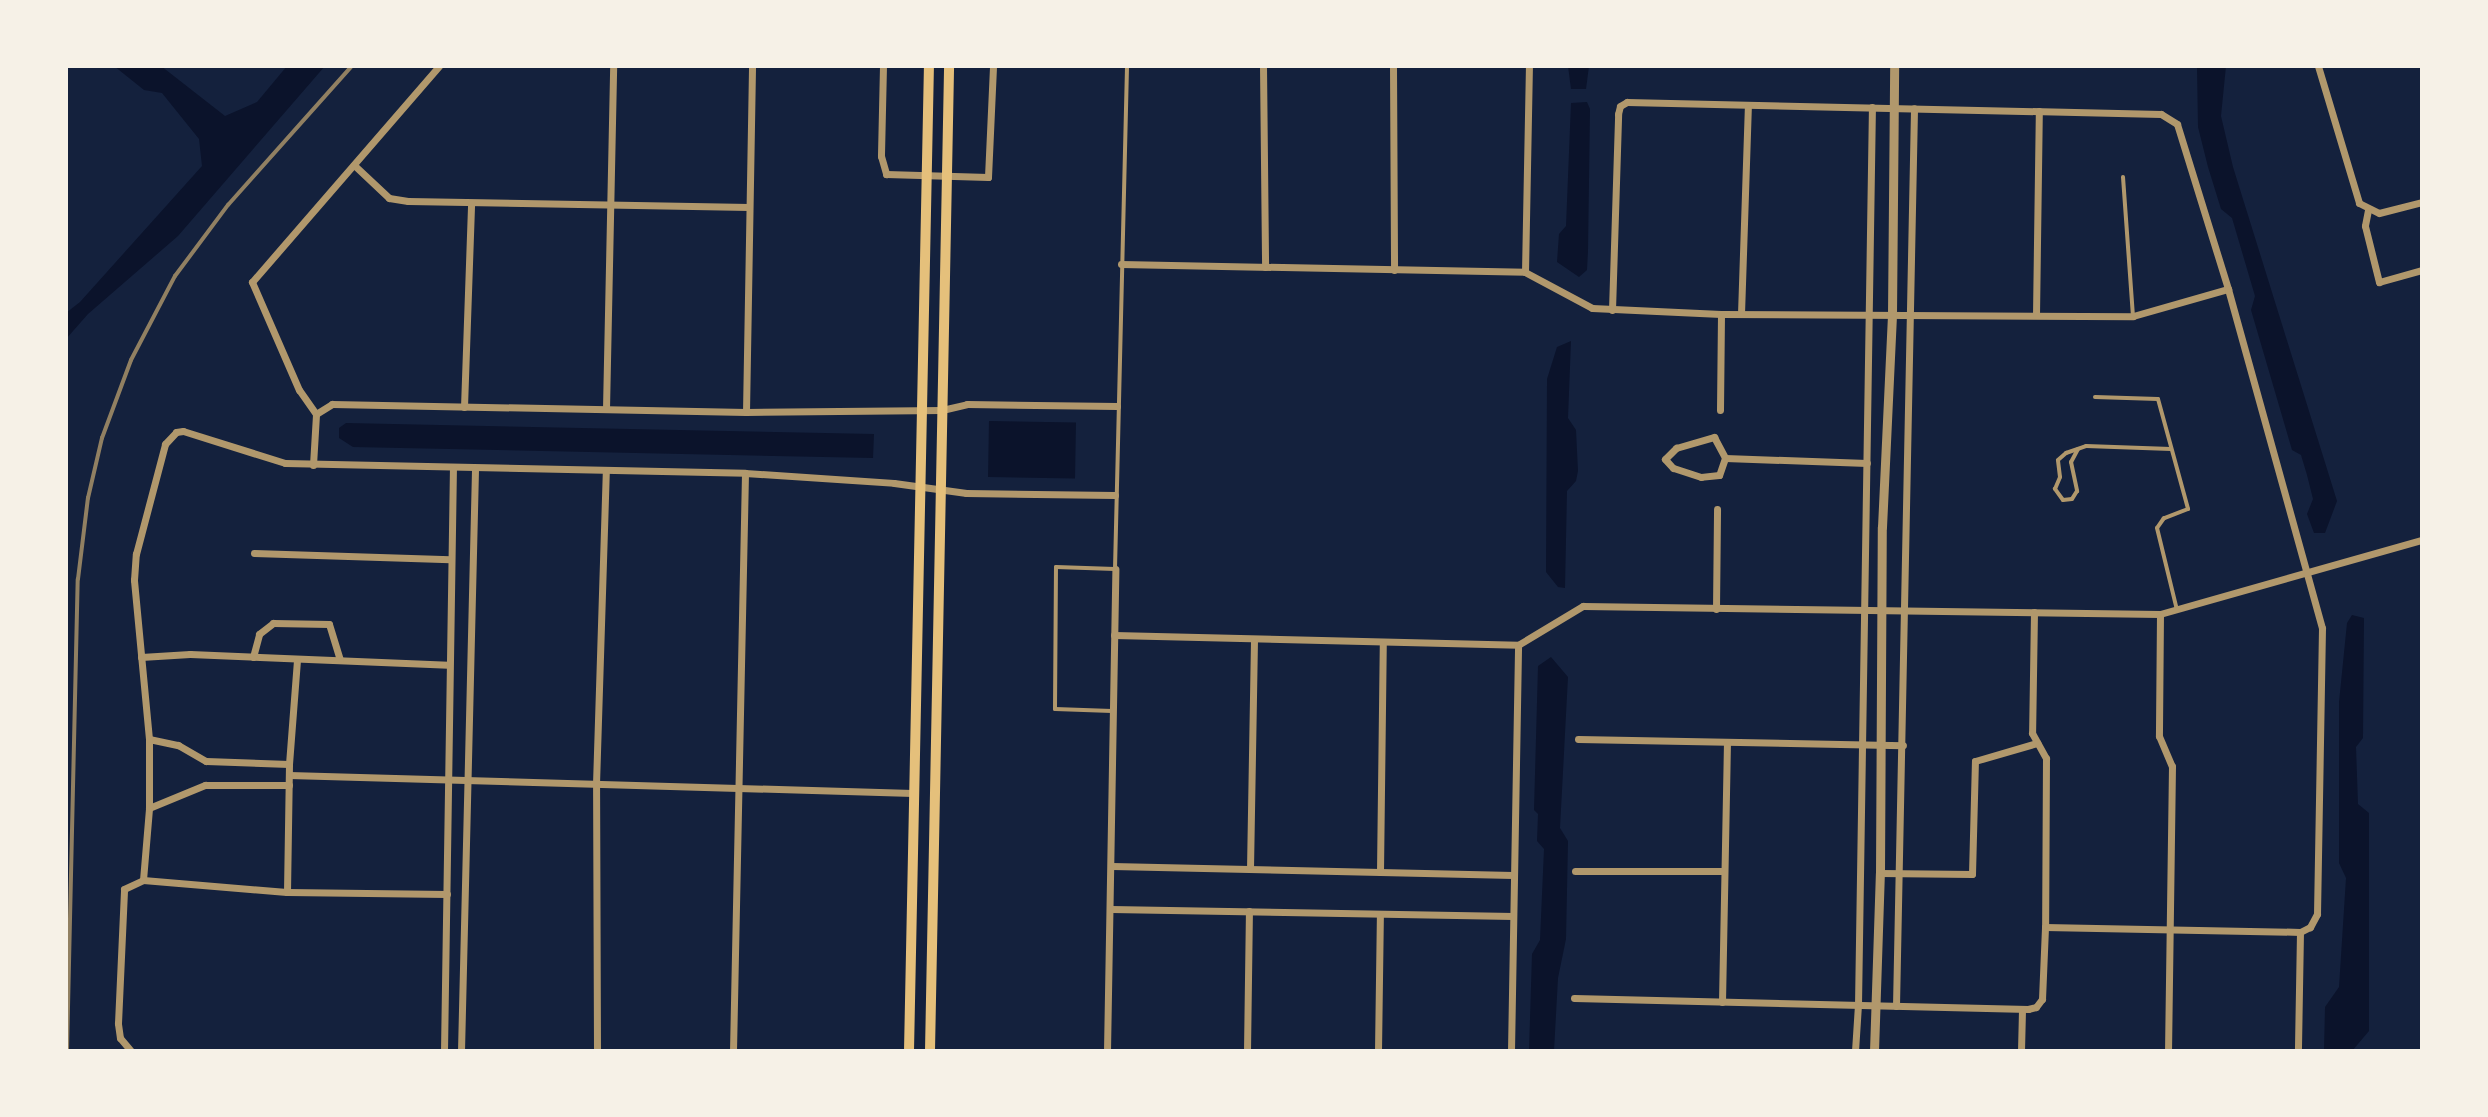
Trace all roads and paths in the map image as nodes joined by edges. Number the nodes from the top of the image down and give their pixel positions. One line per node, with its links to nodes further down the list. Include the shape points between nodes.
1 (439, 66): 19 (street)
2 (613, 66): 25 (street)
3 (752, 66): 26 (street)
4 (883, 66): 20 (street, via 881,156 886,174)
5 (929, 66): 20 (main road)
6 (949, 66): 21 (main road)
7 (993, 66): 21 (street, via 988,177)
8 (1127, 66): 28 (lane)
9 (1263, 66): 29 (street)
10 (1393, 66): 30 (street)
11 (1529, 66): 32 (street)
12 (1894, 66): 16 (street)
13 (2318, 66): 27 (street, via 2355,195)
14 (1748, 105): 15 (street); 34 (street, via 1620,106); 36 (street)
15 (1872, 107): 16 (street); 37 (street)
16 (1893, 108): 17 (street); 38 (street)
17 (1914, 108): 18 (street); 39 (street)
18 (2039, 111): 33 (street, via 2161,114 2177,124); 40 (street)
19 (354, 165): 24 (street, via 389,198); 50 (street, via 254,278 253,287 299,390)
20 (926, 175): 21 (street); 46 (main road)
21 (947, 176): 47 (main road)
22 (2123, 177): 41 (lane)
23 (2422, 202): 27 (street, via 2391,211)
24 (471, 203): 25 (street); 44 (street)
25 (611, 206): 26 (street); 45 (street)
26 (749, 207): 49 (street)
27 (2368, 210): 31 (street, via 2365,226 2379,282)
28 (1121, 264): 29 (street); 43 (lane)
29 (1265, 267): 30 (street)
30 (1394, 270): 32 (street)
31 (2422, 270)
32 (1525, 272): 34 (street, via 1592,308)
33 (2228, 289): 41 (street); 68 (street)
34 (1612, 310): 35 (street)
35 (1721, 314): 36 (street); 48 (street)
36 (1741, 314): 37 (street)
37 (1869, 315): 38 (street); 54 (street)
38 (1892, 315): 39 (street); 70 (street)
39 (1911, 315): 40 (street); 71 (street)
40 (2036, 315): 41 (street)
41 (2133, 316)
42 (2095, 397): 52 (lane, via 2158,399)
43 (1117, 406): 47 (street, via 967,404); 62 (lane)
44 (464, 407): 45 (street); 50 (street, via 332,404)
45 (606, 409): 49 (street)
46 (921, 410): 47 (street); 49 (street); 60 (main road)
47 (942, 410): 61 (main road)
48 (1720, 410)
49 (746, 412)
50 (316, 414): 55 (street)
51 (2078, 449): 51 (lane, via 2058,460 2055,489 2063,500 2072,499 2077,491 2071,462); 52 (lane)
52 (2171, 449): 72 (lane, via 2188,509 2164,518 2157,528)
53 (1725, 458): 53 (street, via 1719,475 1701,477 1673,468 1665,459 1676,448 1714,437); 54 (street)
54 (1867, 463): 74 (street)
55 (313, 465): 56 (street); 80 (street, via 285,463 183,431 168,438 136,554)
56 (453, 468): 57 (street); 66 (street)
57 (475, 468): 58 (street); 95 (street)
58 (606, 471): 59 (street); 97 (street)
59 (745, 473): 60 (street); 99 (street)
60 (919, 487): 61 (street); 100 (main road)
61 (941, 491): 62 (street); 132 (main road)
62 (1115, 495): 67 (lane)
63 (1717, 509): 69 (street)
64 (2422, 540): 68 (street)
65 (254, 553): 66 (street)
66 (450, 559): 84 (street)
67 (1115, 569): 76 (street); 85 (lane, via 1056,567 1055,709)
68 (2306, 573): 72 (street); 119 (street, via 2323,633 2317,914)
69 (1716, 609): 74 (street); 79 (street, via 1583,606)
70 (1881, 609): 71 (street); 74 (street); 91 (street)
71 (1907, 610): 73 (street); 92 (street)
72 (2177, 610): 75 (street)
73 (2034, 612): 75 (street); 89 (street, via 2032,733)
74 (1864, 613): 90 (street)
75 (2160, 614): 118 (street, via 2159,736 2172,766)
76 (1114, 635): 77 (street); 85 (street)
77 (1254, 640): 78 (street); 103 (street)
78 (1383, 642): 79 (street); 106 (street)
79 (1518, 645): 109 (street)
80 (141, 657): 81 (street); 86 (street)
81 (253, 657): 82 (street, via 259,634 273,623 329,624); 83 (street)
82 (340, 659): 83 (street); 84 (street)
83 (297, 660): 93 (street)
84 (448, 665): 96 (street)
85 (1112, 711): 102 (street)
86 (149, 739): 93 (street, via 178,745 206,761); 101 (street)
87 (1578, 739): 88 (street)
88 (1727, 742): 90 (street); 105 (street)
89 (2037, 743): 108 (street, via 1975,761 1972,874); 117 (street, via 2046,758)
90 (1863, 744): 91 (street); 122 (street)
91 (1879, 744): 92 (street); 107 (street)
92 (1903, 745): 108 (street)
93 (289, 764): 94 (street)
94 (289, 775): 96 (street); 98 (street)
95 (466, 780): 96 (street); 97 (street); 128 (street)
96 (449, 782): 112 (street)
97 (596, 784): 99 (street); 129 (street)
98 (289, 785): 101 (street, via 205,785); 111 (street)
99 (739, 791): 100 (street); 130 (street)
100 (913, 793): 131 (main road)
101 (149, 808): 110 (street)
102 (1112, 866): 103 (street); 113 (street)
103 (1250, 869): 106 (street)
104 (1575, 871): 105 (street)
105 (1723, 871): 121 (street)
106 (1380, 872): 109 (street)
107 (1880, 873): 108 (street); 123 (street)
108 (1899, 873): 124 (street)
109 (1513, 875): 116 (street)
110 (143, 880): 111 (street); 126 (street, via 124,889 118,1023 120,1038)
111 (287, 892): 112 (street)
112 (447, 894): 127 (street)
113 (1111, 909): 114 (street); 133 (street)
114 (1249, 911): 115 (street); 134 (street)
115 (1380, 914): 116 (street); 135 (street)
116 (1513, 916): 136 (street)
117 (2045, 927): 118 (street); 125 (street, via 2042,999 2036,1007)
118 (2169, 930): 119 (street); 140 (street)
119 (2300, 932): 141 (street)
120 (1574, 998): 121 (street)
121 (1722, 1002): 122 (street)
122 (1858, 1005): 123 (street); 137 (street)
123 (1875, 1005): 124 (street); 138 (street)
124 (1896, 1006): 125 (street)
125 (2022, 1009): 139 (street)
126 (131, 1051)
127 (444, 1051)
128 (461, 1051)
129 (597, 1051)
130 (733, 1051)
131 (909, 1051)
132 (930, 1051)
133 (1107, 1051)
134 (1247, 1051)
135 (1378, 1051)
136 (1511, 1051)
137 (1855, 1051)
138 (1874, 1051)
139 (2021, 1051)
140 (2168, 1051)
141 (2298, 1051)

